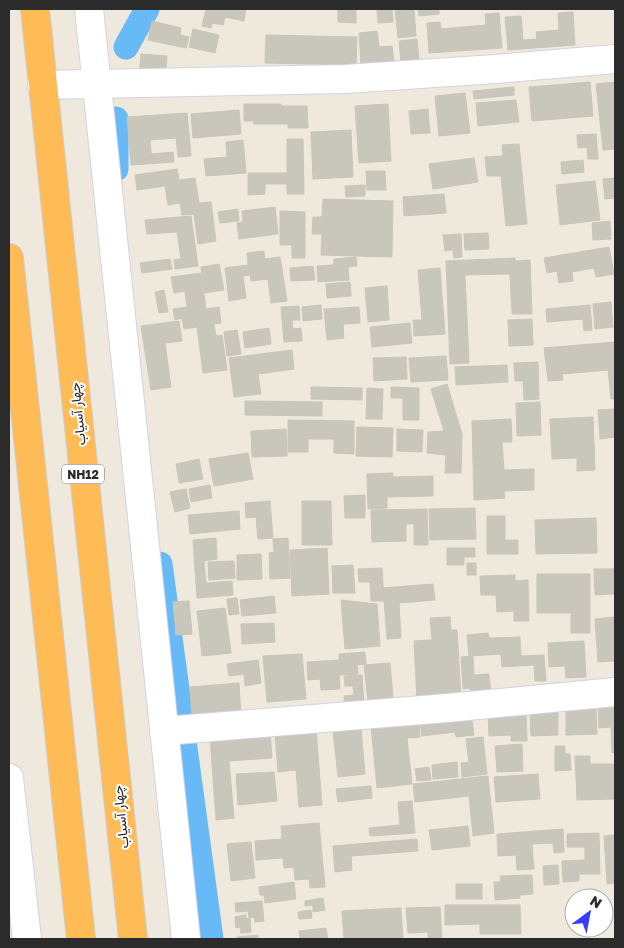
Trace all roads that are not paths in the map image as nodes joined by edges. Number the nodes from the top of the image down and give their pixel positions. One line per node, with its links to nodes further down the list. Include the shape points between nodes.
1 (35, 9): 5 (highway, چهار آسیاب / NH12)
2 (89, 9): 4 (street)
3 (615, 58): 4 (street, via 495,70 344,79)
4 (96, 84): 5 (street); 8 (street)
5 (42, 85): 12 (highway, چهار آسیاب / NH12)
6 (9, 258): 11 (highway)
7 (615, 692): 8 (street)
8 (177, 730): 13 (street)
9 (9, 778): 10 (street)
10 (27, 939)
11 (81, 939)
12 (133, 939)
13 (186, 939)

